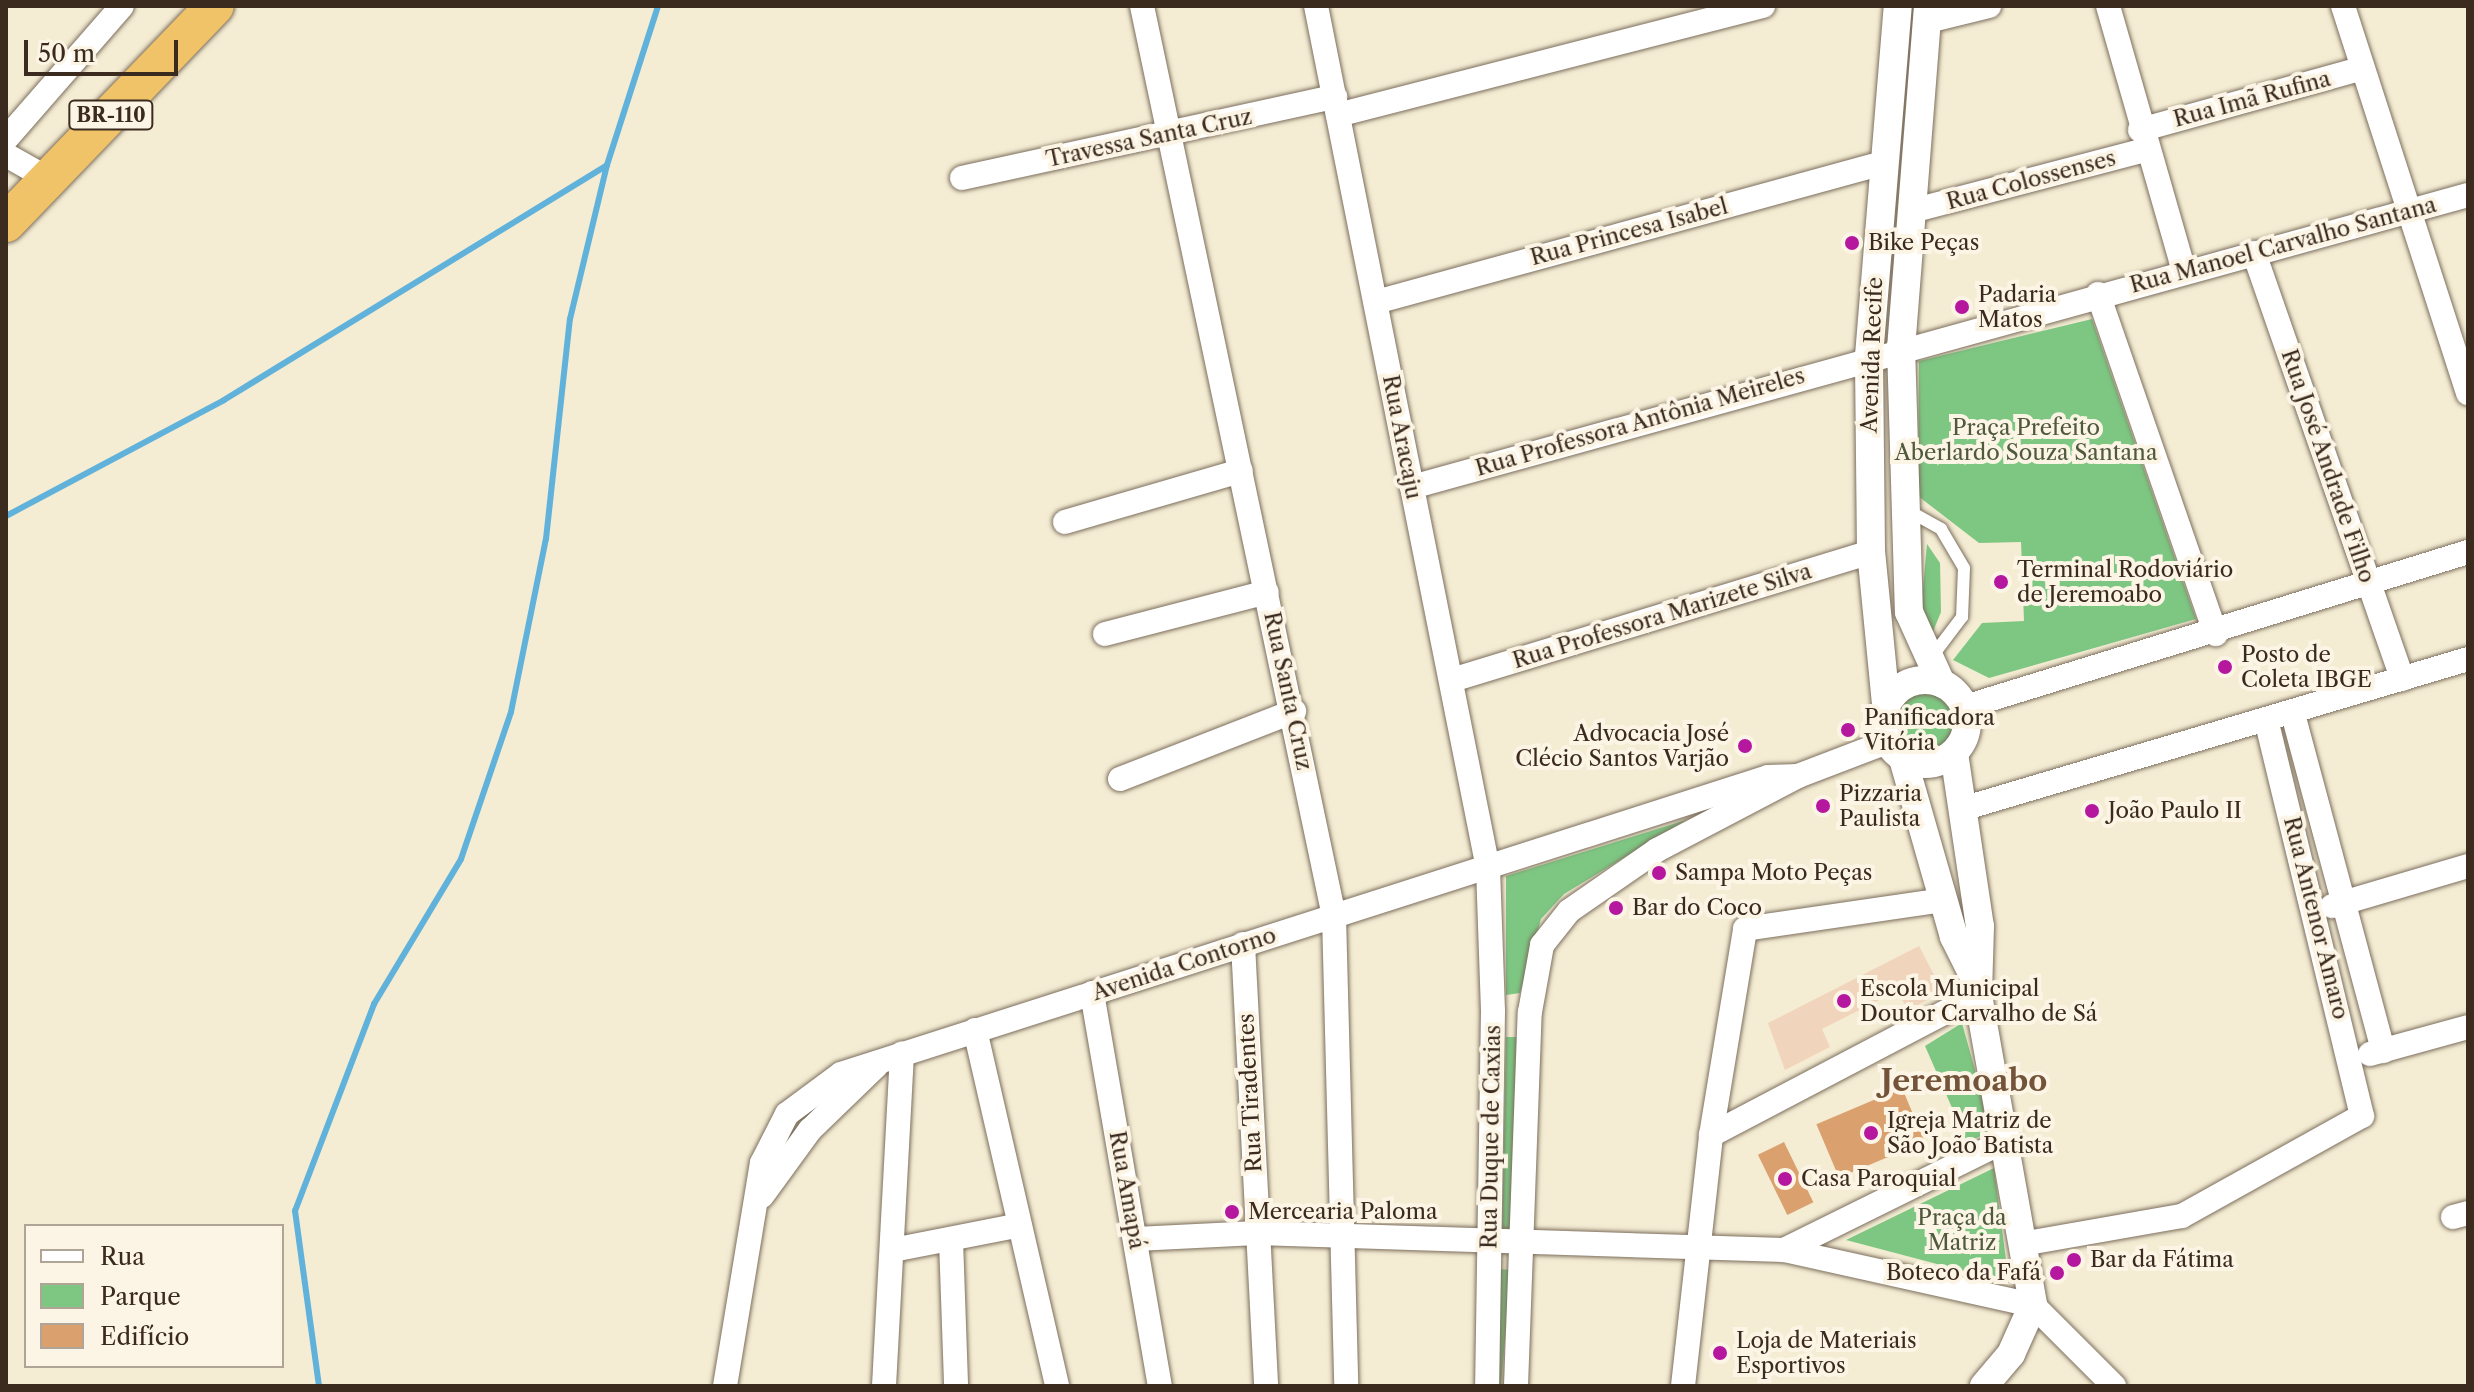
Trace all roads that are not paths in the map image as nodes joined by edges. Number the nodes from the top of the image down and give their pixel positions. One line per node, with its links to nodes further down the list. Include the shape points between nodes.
1 (122, 6): 14 (street)
2 (215, 6): 19 (highway, BR-110)
3 (1142, 6): 13 (street, Rua Santa Cruz)
4 (1316, 6): 12 (street, Rua Aracaju)
5 (1763, 6): 12 (street, Travessa Santa Cruz)
6 (1898, 6): 17 (street, Avenida Recife)
7 (1989, 6): 10 (street)
8 (2108, 6): 15 (street)
9 (2343, 6): 11 (street)
10 (1928, 14): 21 (street, Avenida Recife)
11 (2363, 68): 15 (street, Rua Imã Rufina); 22 (street)
12 (1336, 106): 13 (street, Travessa Santa Cruz); 27 (street, Rua Aracaju)
13 (1171, 134): 18 (street, Travessa Santa Cruz); 31 (street, Rua Santa Cruz)
14 (6, 139)
15 (2143, 140): 21 (street, Rua Colossenses); 25 (street)
16 (6, 155): 19 (street)
17 (1883, 163): 27 (street, Rua Princesa Isabel); 29 (street, Avenida Recife)
18 (962, 178)
19 (49, 179): 23 (highway, BR-110)
20 (2468, 195): 22 (street, Rua Manoel Carvalho Santana)
21 (1915, 210): 28 (street, Avenida Recife)
22 (2408, 211): 24 (street, Rua Manoel Carvalho Santana); 30 (street)
23 (6, 223)
24 (2254, 253): 25 (street, Rua Manoel Carvalho Santana); 37 (street, Rua José Andrade Filho)
25 (2184, 271): 26 (street, Rua Manoel Carvalho Santana)
26 (2098, 294): 28 (street); 40 (street)
27 (1376, 302): 32 (street, Rua Aracaju)
28 (1901, 346): 29 (street, Rua Professora Antônia Meireles); 33 (street, Avenida Recife)
29 (1869, 356): 32 (street, Rua Professora Antônia Meireles); 35 (street, Avenida Recife)
30 (2468, 393)
31 (1241, 471): 34 (street); 38 (street, Rua Santa Cruz)
32 (1412, 487): 44 (street, Rua Aracaju)
33 (1905, 508): 42 (street, Avenida Recife, via 1909,612); 42 (lane, via 1941,529 1964,568 1962,617)
34 (1065, 522)
35 (1871, 552): 44 (street, Rua Professora Marizete Silva); 45 (street, Avenida Recife)
36 (2468, 552): 37 (street)
37 (2368, 584): 40 (street); 43 (street, Rua José Andrade Filho)
38 (1267, 592): 39 (street); 47 (street, Rua Santa Cruz)
39 (1105, 634)
40 (2216, 634): 46 (street)
41 (2468, 659): 43 (street)
42 (1936, 671): 45 (street); 46 (street)
43 (2402, 679): 48 (street)
44 (1452, 680): 56 (street, Rua Aracaju)
45 (1886, 704): 50 (street)
46 (1965, 707): 51 (street, via 1967,728)
47 (1294, 711): 53 (street); 60 (street, Rua Santa Cruz)
48 (2293, 714): 49 (street); 58 (street, Rua Antenor Amaro)
49 (2267, 722): 54 (street); 59 (street, Rua Antenor Amaro)
50 (1895, 750): 51 (street, via 1932,765); 52 (street); 57 (street)
51 (1954, 753): 54 (street)
52 (1798, 776): 56 (street, Avenida Contorno, via 1768,777); 65 (street, via 1657,850 1569,911 1542,945)
53 (1120, 779)
54 (1962, 809): 62 (street, via 1980,926)
55 (2468, 866): 58 (street)
56 (1488, 868): 60 (street, Avenida Contorno); 64 (street, Rua Aracaju)
57 (1943, 900): 62 (street); 71 (street, via 1745,929)
58 (2345, 902): 59 (street); 68 (street, Rua Antenor Amaro)
59 (2316, 910): 70 (street, Rua Antenor Amaro)
60 (1334, 916): 61 (street, Avenida Contorno); 75 (street, Rua Santa Cruz)
61 (1243, 944): 63 (street, Avenida Contorno); 74 (street, Rua Tiradentes)
62 (1978, 989): 71 (street); 72 (street)
63 (1092, 993): 67 (street, Avenida Contorno); 76 (street, Rua Amapá)
64 (1493, 1011): 65 (street, Rua Duque de Caxias); 79 (street, Rua Duque de Caxias)
65 (1530, 1012): 80 (street, Rua Duque de Caxias)
66 (2468, 1027): 68 (street)
67 (975, 1030): 69 (street, Avenida Contorno); 73 (street)
68 (2383, 1051): 70 (street)
69 (892, 1057): 81 (street); 85 (street, Avenida Contorno, via 841,1074 787,1114 762,1163)
70 (2351, 1059): 78 (street, Rua Antenor Amaro, via 2362,1116 2182,1216)
71 (1711, 1135): 82 (street)
72 (2009, 1139): 78 (street); 83 (street)
73 (1020, 1225): 77 (street); 88 (street)
74 (1257, 1233): 75 (street); 76 (street); 90 (street, Rua Tiradentes)
75 (1344, 1236): 79 (street); 91 (street, Rua Santa Cruz)
76 (1136, 1239): 89 (street, Rua Amapá)
77 (951, 1240): 81 (street); 87 (street)
78 (2027, 1243): 84 (street)
79 (1489, 1245): 80 (street); 92 (street, Rua Duque de Caxias)
80 (1521, 1246): 82 (street); 93 (street, Rua Duque de Caxias)
81 (893, 1250): 86 (street)
82 (1696, 1250): 83 (street); 94 (street)
83 (1784, 1250): 84 (street)
84 (2033, 1305): 95 (street, via 2011,1354); 96 (street)
85 (725, 1386)
86 (884, 1386)
87 (956, 1386)
88 (1057, 1386)
89 (1160, 1386)
90 (1266, 1386)
91 (1346, 1386)
92 (1487, 1386)
93 (1516, 1386)
94 (1683, 1386)
95 (1984, 1386)
96 (2114, 1386)

